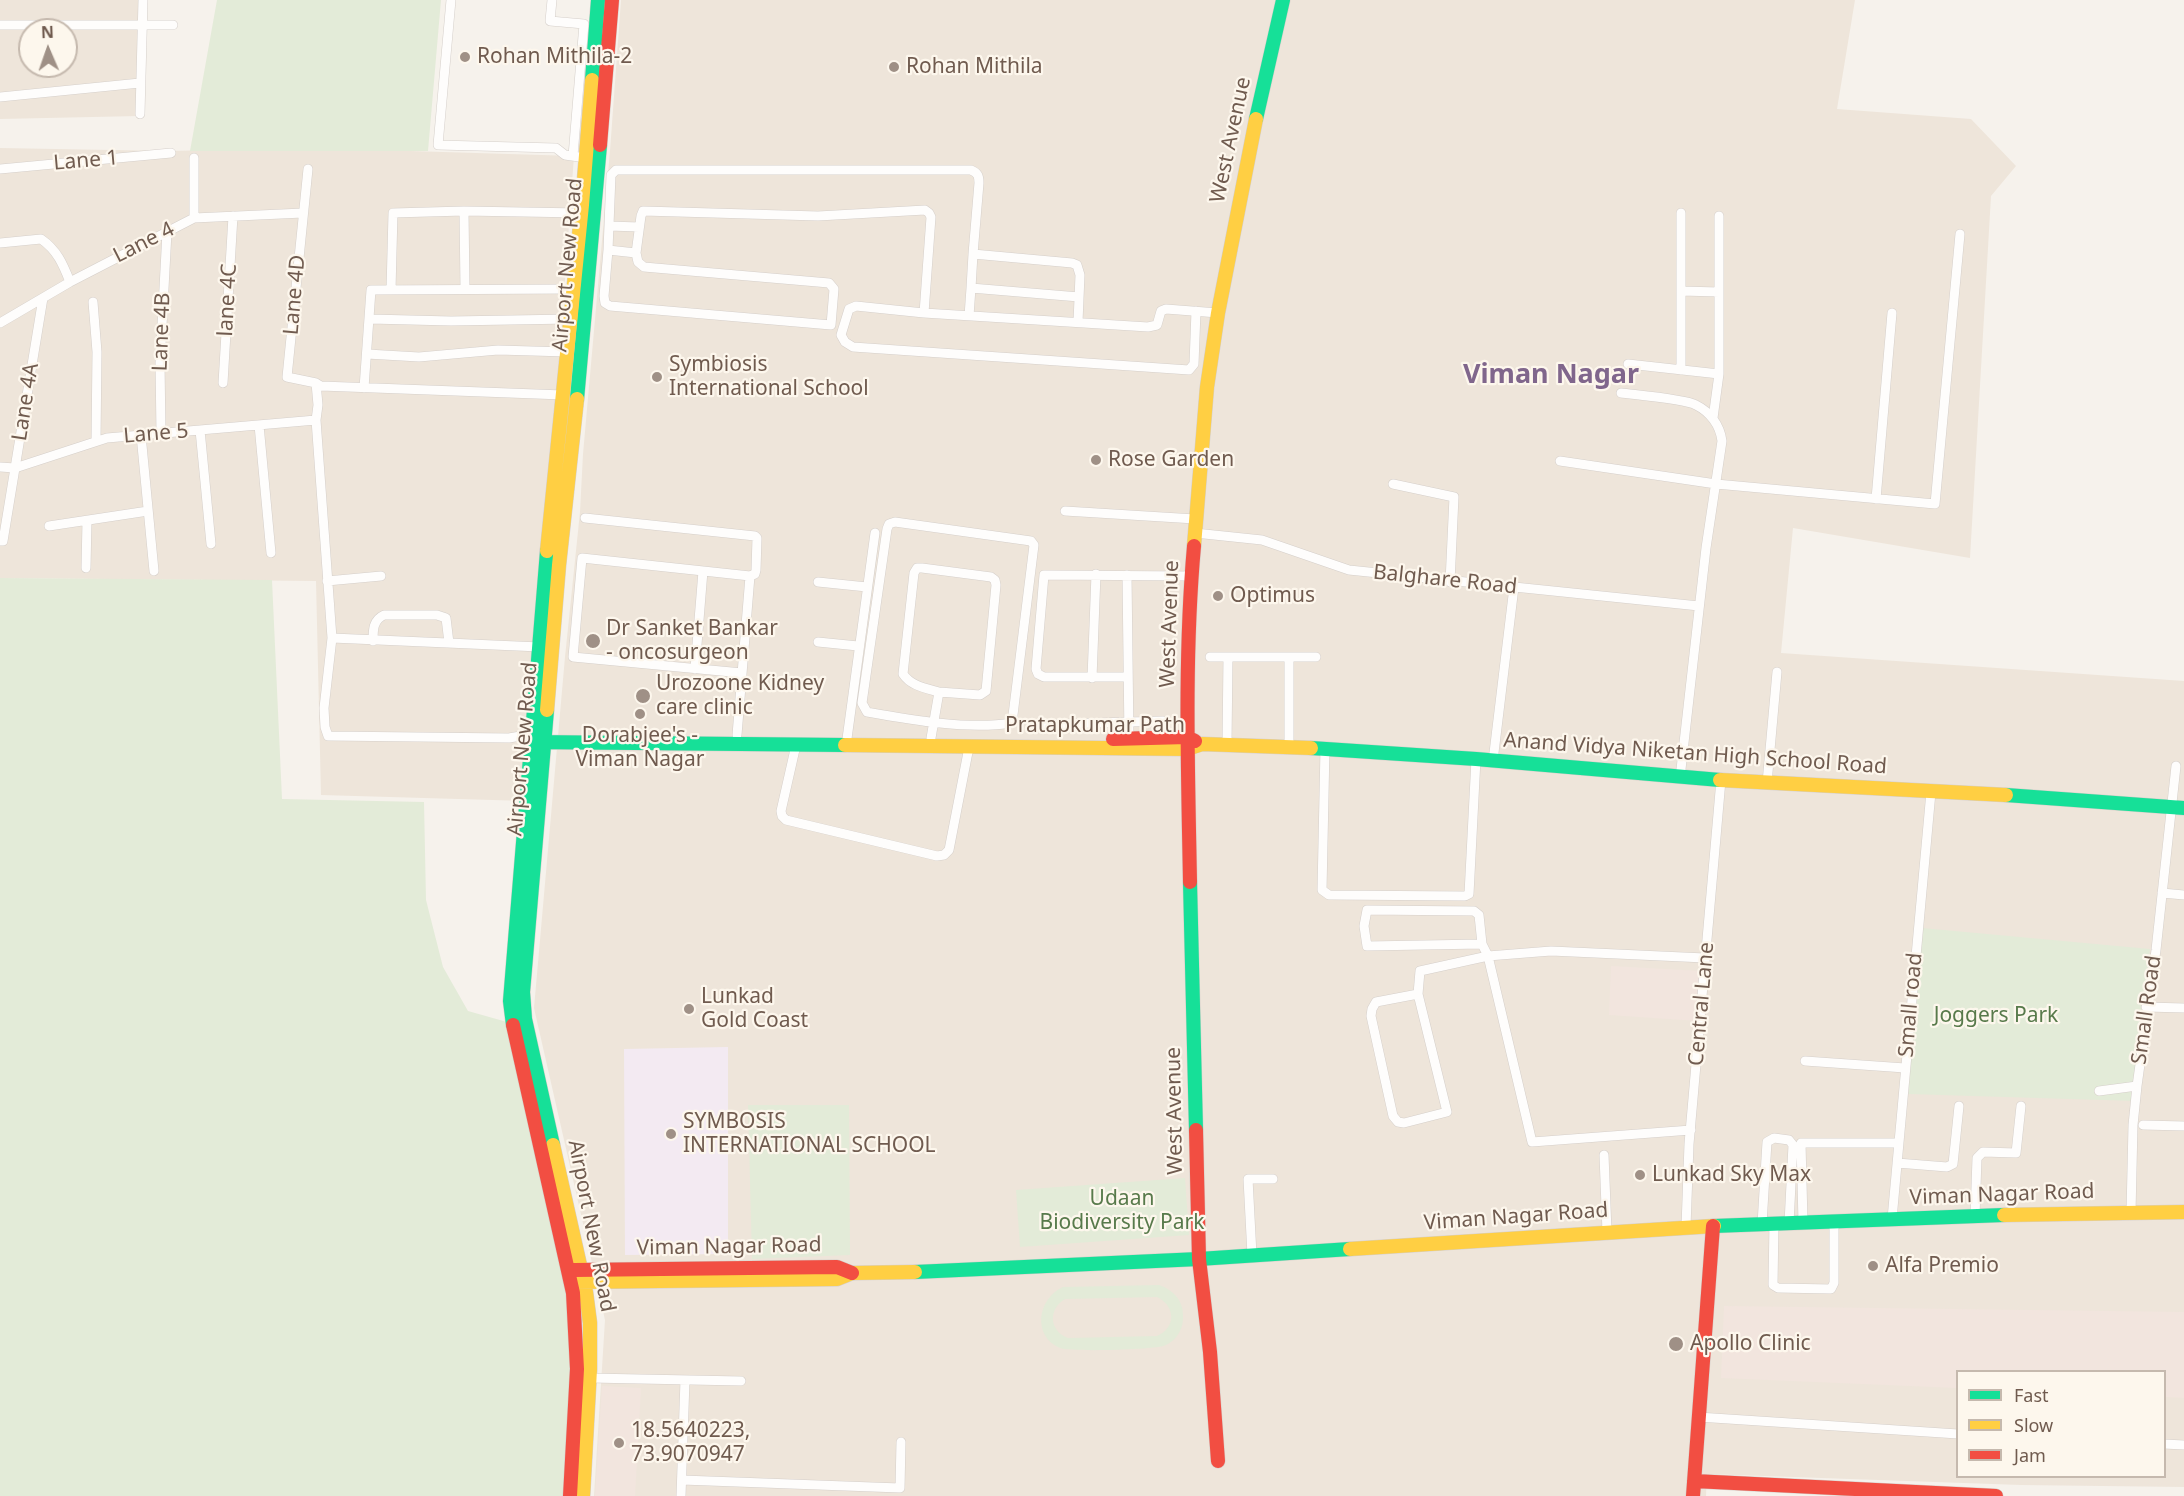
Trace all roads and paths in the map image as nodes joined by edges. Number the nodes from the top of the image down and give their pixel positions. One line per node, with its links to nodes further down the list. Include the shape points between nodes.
1 (143, 0): 8 (street)
2 (451, 0): 14 (street, via 438,145 556,148 565,155)
3 (552, 0): 14 (street, via 550,21 584,24)
4 (598, 0): 14 (street, Airport New Road)
5 (612, 0): 123 (street, Airport New Road, via 572,453)
6 (1283, 0): 45 (street, West Avenue)
7 (0, 25): 8 (street)
8 (142, 25): 9 (street); 10 (street)
9 (173, 25)
10 (140, 83): 11 (street); 12 (street)
11 (0, 97)
12 (140, 114)
13 (171, 153): 16 (street, Lane 1)
14 (579, 157): 20 (street, Airport New Road)
15 (194, 158): 24 (street)
16 (0, 169)
17 (308, 169): 19 (street)
18 (464, 211): 20 (street); 35 (street); 37 (street, via 393,213)
19 (303, 213): 22 (street, Lane 4); 59 (street, Lane 4D, via 287,377)
20 (581, 213): 36 (street, Airport New Road)
21 (1680, 213): 38 (street)
22 (233, 216): 24 (street, Lane 4); 60 (street, lane 4C)
23 (1719, 216): 39 (street)
24 (194, 218): 27 (street, Lane 4)
25 (609, 226): 26 (street); 30 (street); 32 (street, via 611,175 616,170 971,170 979,176 980,183)
26 (639, 227): 31 (street); 44 (street, via 644,211 818,216 925,210 931,217)
27 (167, 232): 33 (street, Lane 4); 68 (street, Lane 4B, via 160,363)
28 (1960, 234): 76 (street, via 1935,504)
29 (0, 243): 33 (street, via 41,239 60,257)
30 (608, 250): 31 (street); 52 (street, via 604,296 610,306)
31 (636, 252): 52 (street, via 638,262 645,267 829,283 834,289)
32 (973, 254): 34 (street); 40 (street, via 1077,265)
33 (70, 282): 41 (street, Lane 4)
34 (972, 288): 40 (street); 47 (street)
35 (465, 289): 36 (street); 37 (street)
36 (573, 289): 49 (street, Airport New Road)
37 (391, 290): 48 (street, via 371,290)
38 (1681, 291): 39 (street); 57 (street)
39 (1719, 292): 58 (street)
40 (1079, 297): 50 (street)
41 (43, 298): 51 (street, Lane 4); 73 (street, Lane 4A)
42 (93, 302): 70 (street)
43 (1196, 311): 45 (street); 50 (street, via 1163,310 1154,327); 53 (street, via 1194,364 1189,370 854,347 845,342)
44 (924, 313): 47 (street); 53 (street, via 856,306 849,309)
45 (1218, 313): 80 (street, West Avenue, via 1207,387)
46 (1892, 313): 76 (street)
47 (969, 316): 50 (street)
48 (370, 319): 49 (street); 55 (street)
49 (571, 319): 54 (street, Airport New Road)
50 (1078, 322)
51 (0, 323)
52 (831, 326): 53 (street)
53 (842, 332)
54 (567, 352): 55 (street); 63 (street, Airport New Road)
55 (367, 354): 61 (street)
56 (1628, 364): 57 (street)
57 (1681, 370): 58 (street)
58 (1719, 374): 64 (street)
59 (316, 383): 61 (street); 65 (street)
60 (223, 384)
61 (364, 388): 63 (street)
62 (1621, 393): 64 (street, via 1694,404)
63 (563, 395): 107 (street, Airport New Road)
64 (1713, 418): 75 (street, via 1722,441)
65 (316, 420): 66 (street, Lane 5); 96 (street)
66 (259, 425): 67 (street, Lane 5); 87 (street)
67 (200, 430): 68 (street, Lane 5); 86 (street)
68 (161, 433): 69 (street, Lane 5)
69 (141, 435): 70 (street, Lane 5); 77 (street)
70 (96, 441): 73 (street, Lane 5)
71 (1560, 461): 75 (street)
72 (0, 467): 73 (street, Lane 5)
73 (15, 468): 85 (street, Lane 4A)
74 (1393, 484): 98 (street, via 1454,496)
75 (1716, 484): 76 (street); 101 (street)
76 (1876, 499)
77 (148, 511): 81 (street); 89 (street)
78 (1065, 511): 80 (street)
79 (585, 518): 94 (street, via 755,536 756,570)
80 (1196, 519): 84 (street, West Avenue)
81 (87, 521): 82 (street); 88 (street)
82 (50, 526)
83 (874, 533): 99 (street)
84 (1196, 534): 95 (street, West Avenue); 98 (street, Balghare Road, via 1262,540 1349,570)
85 (1, 541)
86 (211, 544)
87 (270, 553)
88 (86, 568)
89 (154, 571)
90 (703, 571): 94 (street); 112 (street); 112 (street, via 582,558 578,599 573,657)
91 (1096, 574): 92 (street); 116 (street); 116 (street, via 1044,575 1036,669 1044,677)
92 (1127, 574): 95 (street); 115 (street)
93 (381, 576): 96 (street)
94 (750, 576): 114 (street)
95 (1191, 576): 129 (street, West Avenue)
96 (327, 581): 102 (street)
97 (818, 582): 99 (street)
98 (1450, 582): 100 (street, Balghare Road)
99 (867, 587): 106 (street)
100 (1514, 587): 101 (street, Balghare Road); 137 (street)
101 (1699, 606): 139 (street)
102 (332, 638): 103 (street); 123 (street, via 324,708 328,736)
103 (372, 641): 105 (street); 105 (street, via 379,617 437,615 446,618)
104 (818, 642): 106 (street)
105 (449, 643): 107 (street)
106 (858, 646): 127 (street)
107 (540, 647): 123 (street, Airport New Road)
108 (1209, 657): 109 (street)
109 (1228, 657): 110 (street); 131 (street)
110 (1289, 657): 111 (street); 133 (street)
111 (1316, 657)
112 (694, 669): 114 (street)
113 (1777, 672): 141 (street)
114 (742, 673): 122 (street)
115 (1128, 677): 116 (street); 120 (street)
116 (1092, 678)
117 (939, 692): 117 (street, via 919,687 903,674 916,568 990,577 996,585 986,691 980,695); 118 (street)
118 (934, 721): 118 (street, via 995,726 1012,723 1035,550 1031,541 889,524 862,703 867,712); 124 (street)
119 (1162, 721): 120 (street)
120 (1128, 722): 121 (street); 125 (street)
121 (1031, 724)
122 (737, 735): 126 (street, Pratapkumar Path); 127 (street, Pratapkumar Path)
123 (538, 738): 126 (street, Pratapkumar Path); 178 (street, Airport New Road, via 524,1011)
124 (931, 738): 127 (street, Pratapkumar Path); 128 (street, Pratapkumar Path)
125 (1129, 739): 128 (street, Pratapkumar Path); 129 (street, Pratapkumar Path)
126 (709, 740): 132 (street, Pratapkumar Path)
127 (846, 741): 132 (street, Pratapkumar Path); 134 (street, Pratapkumar Path)
128 (1015, 743): 129 (street, Pratapkumar Path); 134 (street, Pratapkumar Path)
129 (1187, 743): 130 (street, Pratapkumar Path); 177 (street, West Avenue)
130 (1202, 744): 131 (street, Anand Vidya Niketan High School Road)
131 (1227, 744): 133 (street, Anand Vidya Niketan High School Road)
132 (796, 745): 134 (street, via 781,811 786,820 937,856 949,850)
133 (1289, 746): 135 (street, Anand Vidya Niketan High School Road)
134 (969, 747)
135 (1325, 748): 136 (street, Anand Vidya Niketan High School Road); 136 (street, via 1322,890 1329,895 1469,894)
136 (1476, 759): 137 (street, Anand Vidya Niketan High School Road)
137 (1494, 761): 139 (street, Anand Vidya Niketan High School Road)
138 (2176, 766): 143 (street, Small Road)
139 (1680, 778): 140 (street, Anand Vidya Niketan High School Road)
140 (1720, 780): 141 (street, Anand Vidya Niketan High School Road); 148 (street, Central Lane)
141 (1767, 783): 142 (street, Anand Vidya Niketan High School Road)
142 (1930, 792): 143 (street, Anand Vidya Niketan High School Road); 153 (street, Small road)
143 (2177, 808): 144 (street, Small Road)
144 (2162, 893): 145 (street); 150 (street, Small Road)
145 (2184, 895)
146 (1482, 944): 146 (street, via 1479,915 1474,911 1367,910 1367,946); 147 (street)
147 (1488, 956): 148 (street, via 1551,951); 149 (street, via 1420,971); 160 (street, via 1532,1142)
148 (1706, 958): 160 (street, Central Lane)
149 (1419, 994): 149 (street, via 1376,1002 1371,1016 1394,1116 1404,1123 1447,1112)
150 (2146, 1007): 151 (street); 154 (street, Small Road)
151 (2184, 1008)
152 (1805, 1061): 153 (street)
153 (1905, 1068): 161 (street, Small road)
154 (2137, 1086): 155 (street); 166 (street, Small Road)
155 (2100, 1091)
156 (1959, 1106): 163 (street, via 1953,1164 1947,1167)
157 (2021, 1106): 167 (street, via 2016,1153 1983,1152 1977,1158)
158 (2143, 1125): 159 (street)
159 (2184, 1126)
160 (1690, 1130): 174 (street, Central Lane)
161 (1898, 1143): 163 (street, Small road); 170 (street, via 1801,1143)
162 (1604, 1155): 175 (street)
163 (1897, 1163): 168 (street, Small road)
164 (1273, 1179): 176 (street, via 1248,1179)
165 (2184, 1212): 166 (street, Viman Nagar Road)
166 (2131, 1213): 167 (street, Viman Nagar Road)
167 (1975, 1216): 168 (street, Viman Nagar Road)
168 (1892, 1219): 169 (street, Viman Nagar Road)
169 (1834, 1221): 170 (street, Viman Nagar Road); 172 (street, via 1831,1289 1773,1285)
170 (1803, 1222): 171 (street, Viman Nagar Road)
171 (1789, 1223): 172 (street, Viman Nagar Road); 172 (street, via 1793,1145 1789,1140 1774,1138 1767,1142)
172 (1768, 1224): 173 (street, Viman Nagar Road)
173 (1713, 1226): 174 (street, Viman Nagar Road); 182 (street)
174 (1686, 1227): 175 (street, Viman Nagar Road)
175 (1607, 1232): 176 (street, Viman Nagar Road)
176 (1252, 1255): 177 (street, Viman Nagar Road)
177 (1199, 1258): 178 (street, Viman Nagar Road, via 952,1271 852,1273 837,1267); 187 (street, West Avenue)
178 (577, 1276): 179 (street, Airport New Road, via 590,1323); 191 (street, Airport New Road)
179 (590, 1378): 180 (street); 192 (street, Airport New Road)
180 (685, 1380): 181 (street); 188 (street)
181 (741, 1381)
182 (1698, 1417): 183 (street); 189 (street)
183 (1956, 1434)
184 (901, 1442): 190 (street, via 900,1488)
185 (2166, 1444): 186 (street)
186 (2184, 1445)
187 (1218, 1461)
188 (682, 1480): 190 (street); 193 (street)
189 (1694, 1481): 195 (street); 196 (street)
190 (793, 1484): 194 (street)
191 (570, 1496)
192 (584, 1496)
193 (681, 1496)
194 (793, 1496)
195 (1693, 1496)
196 (1996, 1496)

